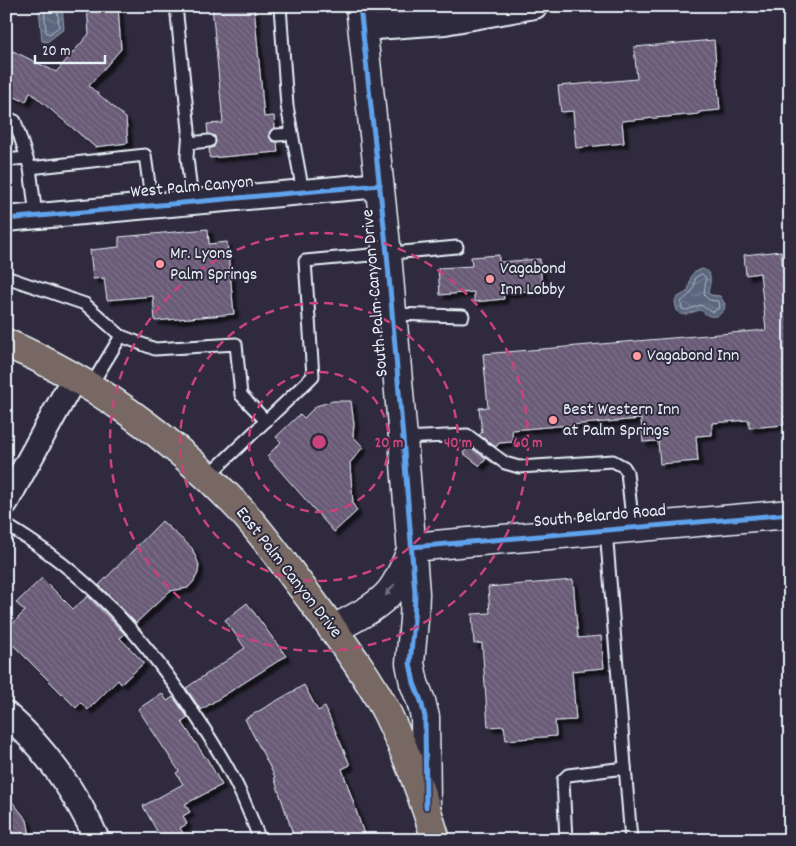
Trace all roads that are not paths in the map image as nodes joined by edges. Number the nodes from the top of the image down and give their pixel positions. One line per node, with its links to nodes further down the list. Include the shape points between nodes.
1 (176, 6): 9 (lane)
2 (280, 6): 6 (lane, via 286,106)
3 (535, 6): 4 (street, via 445,22)
4 (361, 17): 12 (street, South Palm Canyon Drive)
5 (6, 117): 11 (lane, via 16,121)
6 (292, 134): 7 (lane); 13 (lane)
7 (276, 136)
8 (209, 141): 9 (lane)
9 (189, 143): 14 (lane, via 187,157)
10 (6, 160): 11 (lane)
11 (28, 163): 15 (lane, via 145,155); 16 (lane)
12 (380, 185): 13 (street, West Palm Canyon); 19 (street, South Palm Canyon Drive)
13 (303, 192): 14 (street, West Palm Canyon)
14 (192, 201): 15 (street, West Palm Canyon)
15 (152, 206): 16 (street, West Palm Canyon)
16 (36, 216): 17 (street, West Palm Canyon)
17 (6, 218)
18 (457, 247): 19 (lane)
19 (387, 254): 21 (street, South Palm Canyon Drive); 26 (lane, via 305,261 313,376)
20 (6, 277): 23 (lane, via 85,304)
21 (392, 314): 22 (lane); 27 (street, South Palm Canyon Drive)
22 (463, 316)
23 (121, 336): 25 (lane); 26 (lane, via 155,349 236,344 241,396)
24 (6, 343): 25 (main road, East Palm Canyon Drive)
25 (82, 383): 28 (main road, East Palm Canyon Drive, via 149,426); 29 (street)
26 (266, 421): 28 (lane)
27 (403, 438): 32 (lane, via 467,435 499,459 519,467 613,461 627,472); 34 (street, South Palm Canyon Drive)
28 (207, 477): 35 (main road, East Palm Canyon Drive, via 271,546)
29 (6, 502)
30 (790, 514): 32 (street, South Belardo Road)
31 (6, 525): 40 (lane, via 38,544 71,570 142,641 222,757)
32 (633, 528): 33 (street, South Belardo Road)
33 (606, 530): 34 (street, South Belardo Road); 37 (lane)
34 (412, 547): 35 (street, one-way to 35, via 390,592); 38 (street, South Palm Canyon Drive, via 415,602 410,664 425,717)
35 (333, 630): 38 (main road, East Palm Canyon Drive, via 386,712)
36 (6, 714): 39 (street, via 42,751 73,795)
37 (625, 768): 42 (lane, via 568,775 562,780); 43 (lane)
38 (426, 807): 41 (main road, East Palm Canyon Drive)
39 (97, 840)
40 (260, 840)
41 (436, 840)
42 (566, 840)
43 (631, 840)

